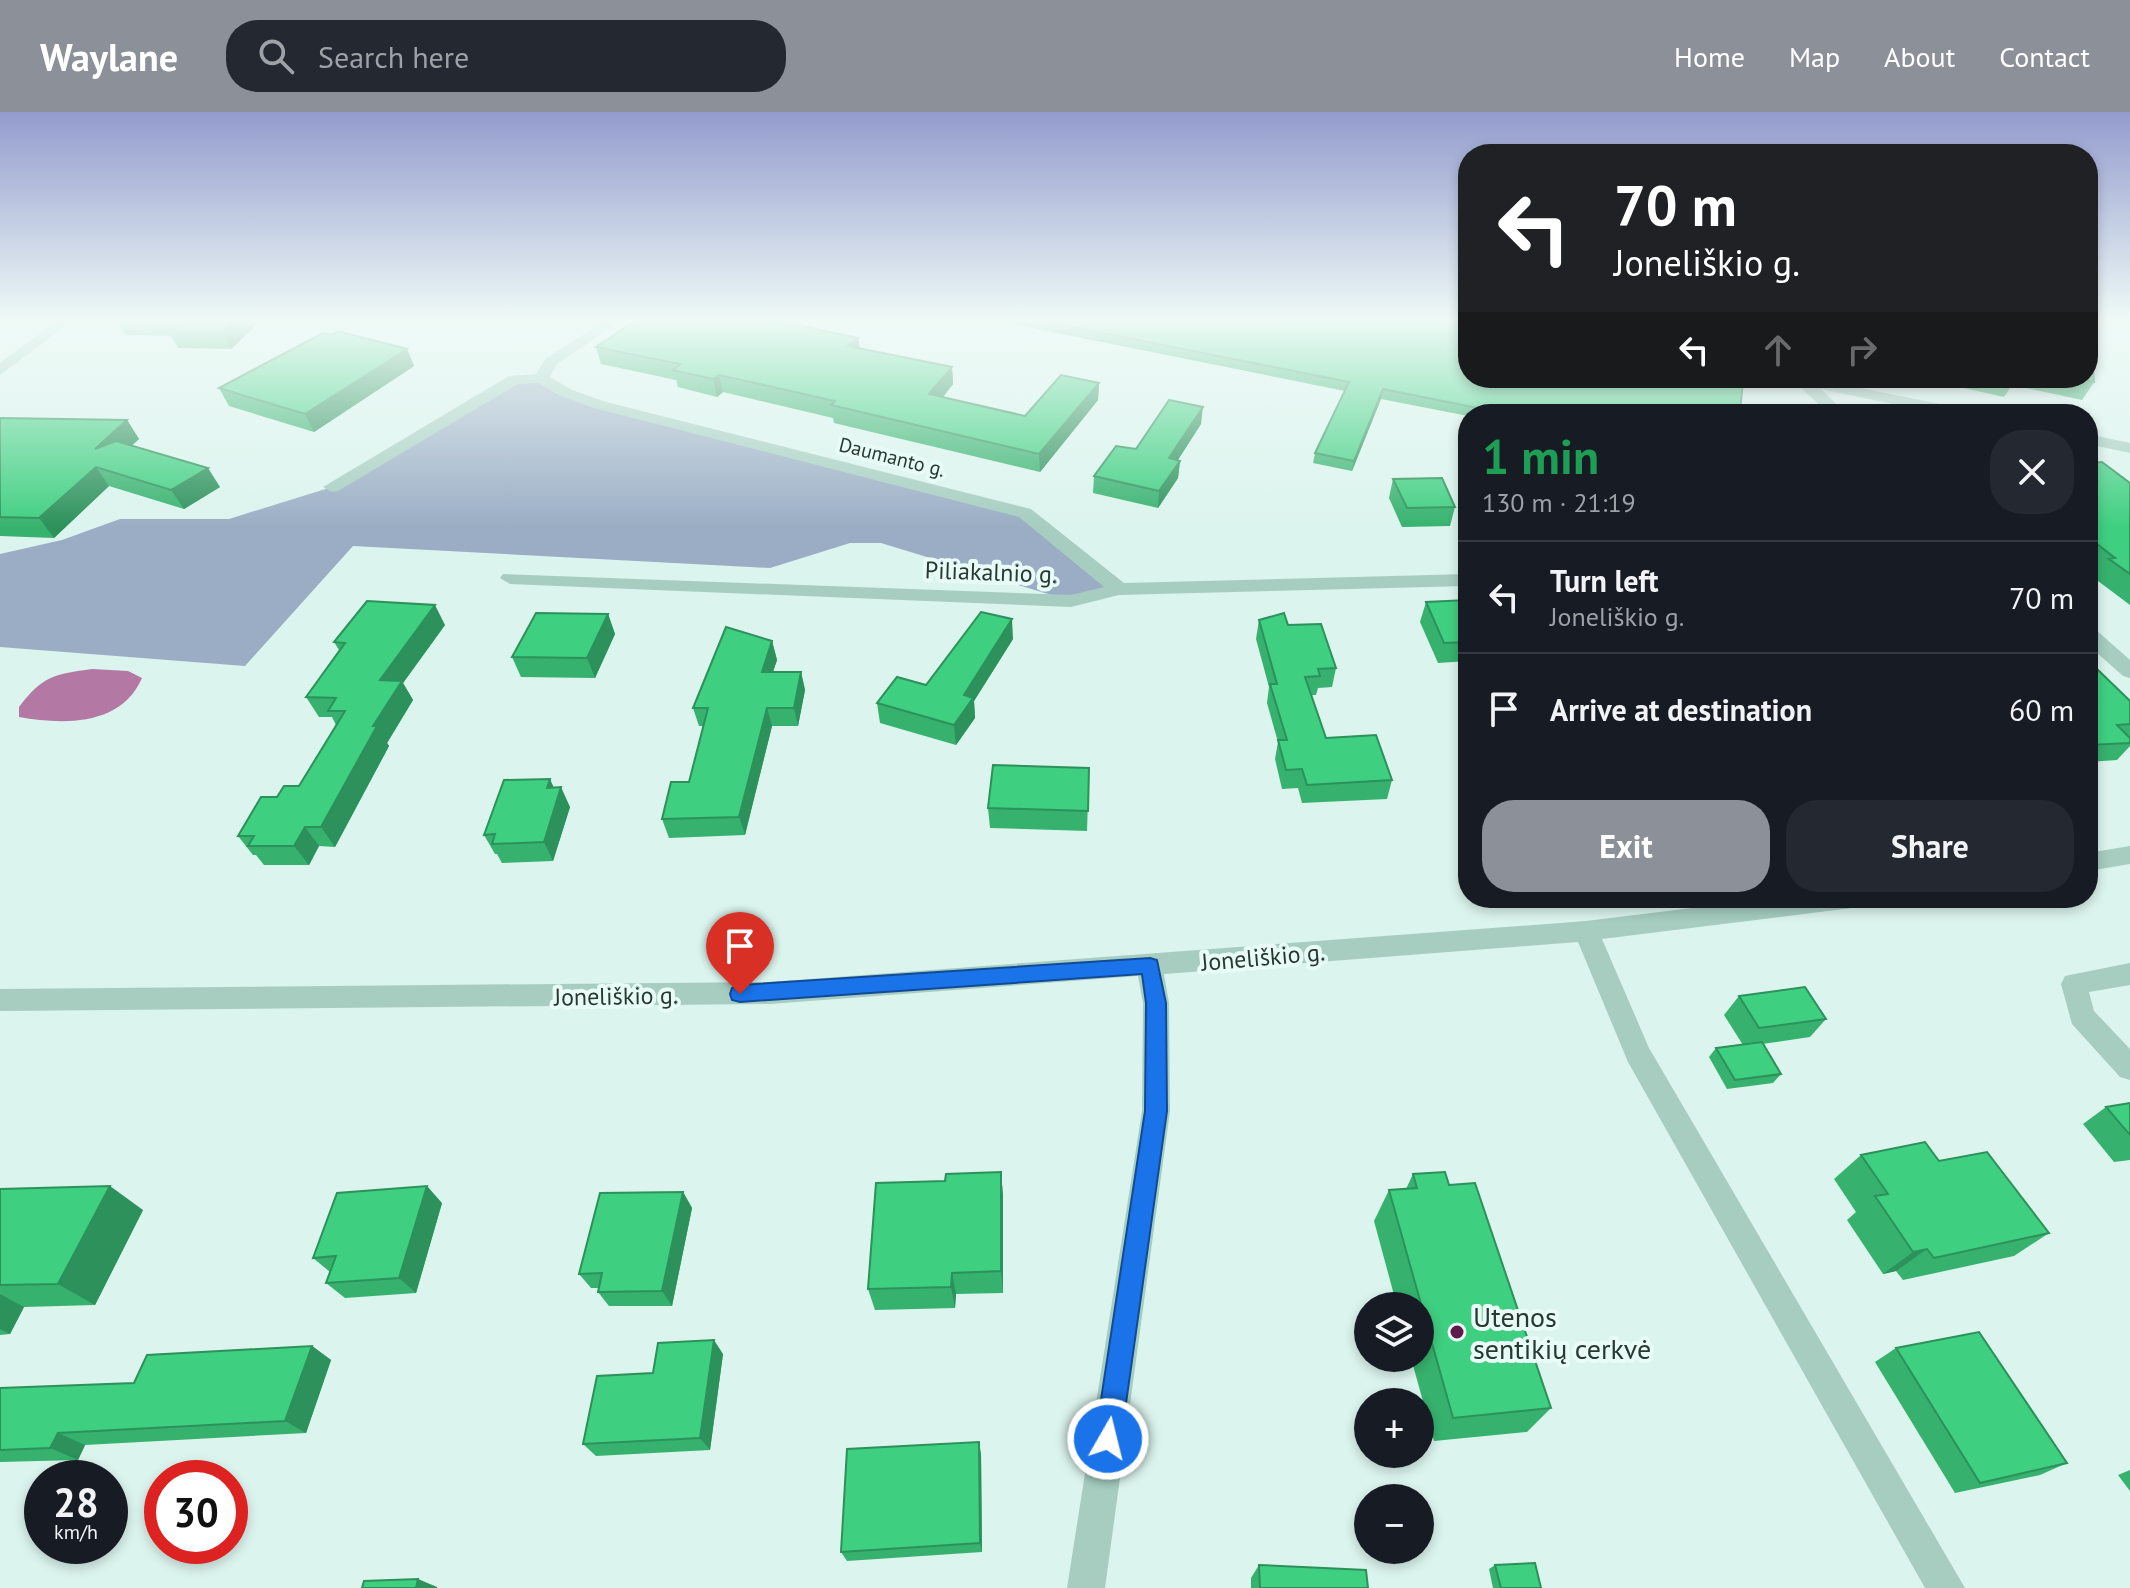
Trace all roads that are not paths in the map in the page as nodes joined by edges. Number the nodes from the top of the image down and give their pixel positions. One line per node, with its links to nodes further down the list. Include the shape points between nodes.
1 (495, 391): 7 (street)
2 (562, 391): 10 (street, Daumanto g., via 600,405 1025,513)
3 (1854, 391): 4 (street)
4 (1917, 404)
5 (2098, 441): 6 (street)
6 (2130, 448)
7 (332, 487)
8 (510, 578): 10 (street, Piliakalnio g., via 1071,601)
9 (1458, 580): 10 (street, Piliakalnio g.)
10 (1119, 589)
11 (2098, 643): 12 (street)
12 (2130, 671)
13 (2130, 855): 14 (street)
14 (2098, 860)
15 (1771, 908): 16 (street, Joneliškio g.)
16 (1586, 931): 17 (street, Joneliškio g.); 22 (street, via 1638,1054)
17 (1150, 966): 19 (street, Joneliškio g., via 770,993); 21 (street, via 1156,1003 1156,1111)
18 (2130, 974): 20 (street, via 2074,984 2082,1016)
19 (0, 1000)
20 (2130, 1068)
21 (1086, 1588)
22 (1946, 1588)

